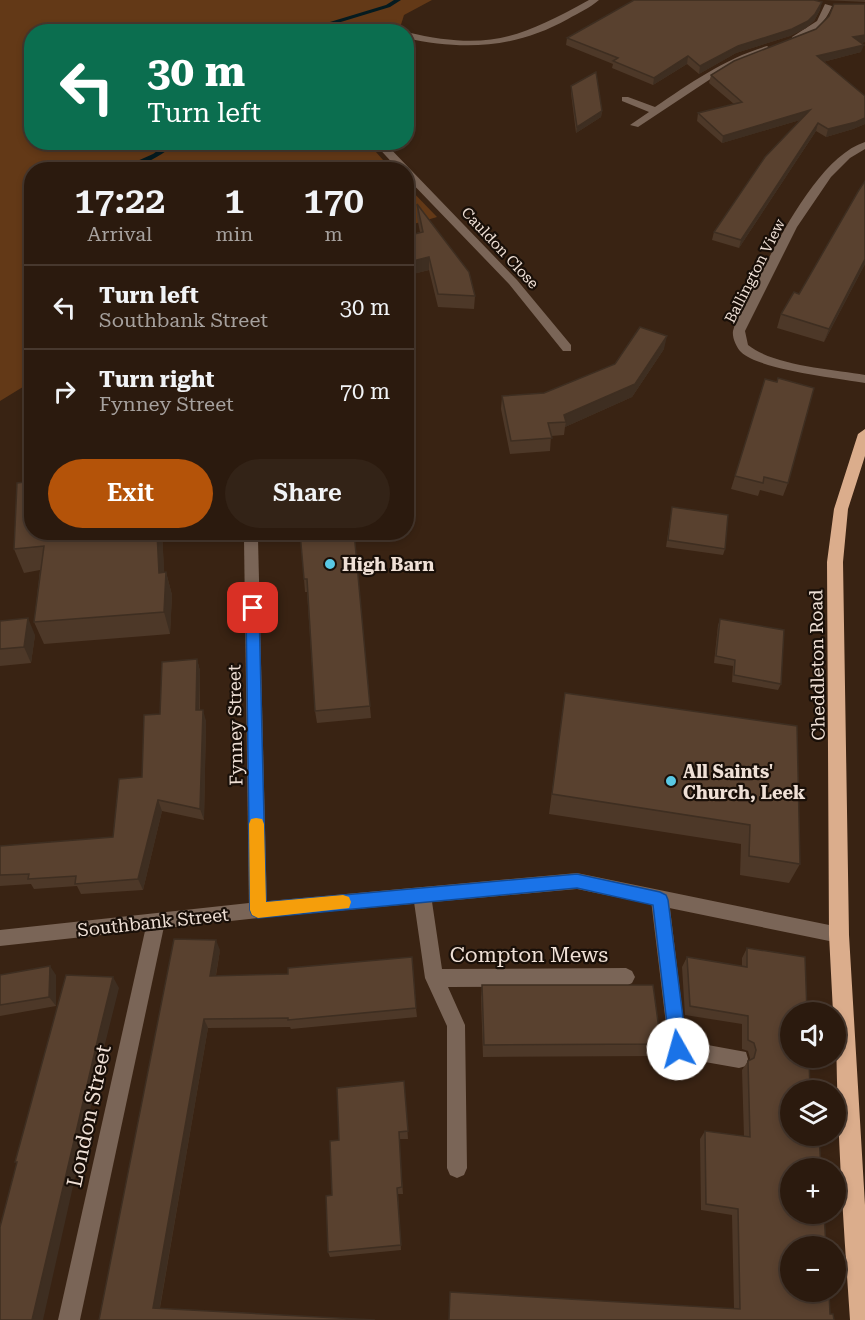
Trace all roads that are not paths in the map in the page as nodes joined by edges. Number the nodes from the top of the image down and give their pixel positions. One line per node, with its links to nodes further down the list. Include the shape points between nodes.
1 (595, 0): 3 (street, via 553,24 511,39 458,43)
2 (839, 6): 4 (street, via 823,5 821,22 810,32)
3 (414, 37)
4 (783, 44)
5 (773, 47): 7 (street, via 726,65)
6 (626, 99): 7 (street)
7 (656, 111): 8 (street)
8 (635, 125)
9 (865, 145): 14 (street, Ballington View, via 853,149 813,193 739,331 746,351 774,361)
10 (386, 150): 11 (street, Cauldon Close)
11 (398, 162)
12 (414, 178): 13 (street, Cauldon Close, via 513,282)
13 (567, 348)
14 (865, 379)
15 (865, 434): 16 (highway, Cheddleton Road)
16 (860, 464): 22 (highway, Cheddleton Road, via 841,509 835,562)
17 (251, 540): 20 (street, Fynney Street)
18 (422, 895): 19 (street, Southbank Street, via 577,881); 20 (street, Southbank Street); 25 (street, Compton Mews)
19 (660, 900): 22 (street, Southbank Street); 26 (street, via 678,1049)
20 (258, 910): 21 (street, Southbank Street)
21 (156, 922): 23 (street, Southbank Street); 29 (street, London Street)
22 (839, 935): 27 (highway, Cheddleton Road)
23 (0, 938)
24 (626, 977): 25 (street, Compton Mews)
25 (434, 978): 28 (street, Compton Mews, via 456,1025)
26 (739, 1059)
27 (857, 1141): 30 (highway, Cheddleton Road)
28 (457, 1168)
29 (69, 1320)
30 (862, 1320)

